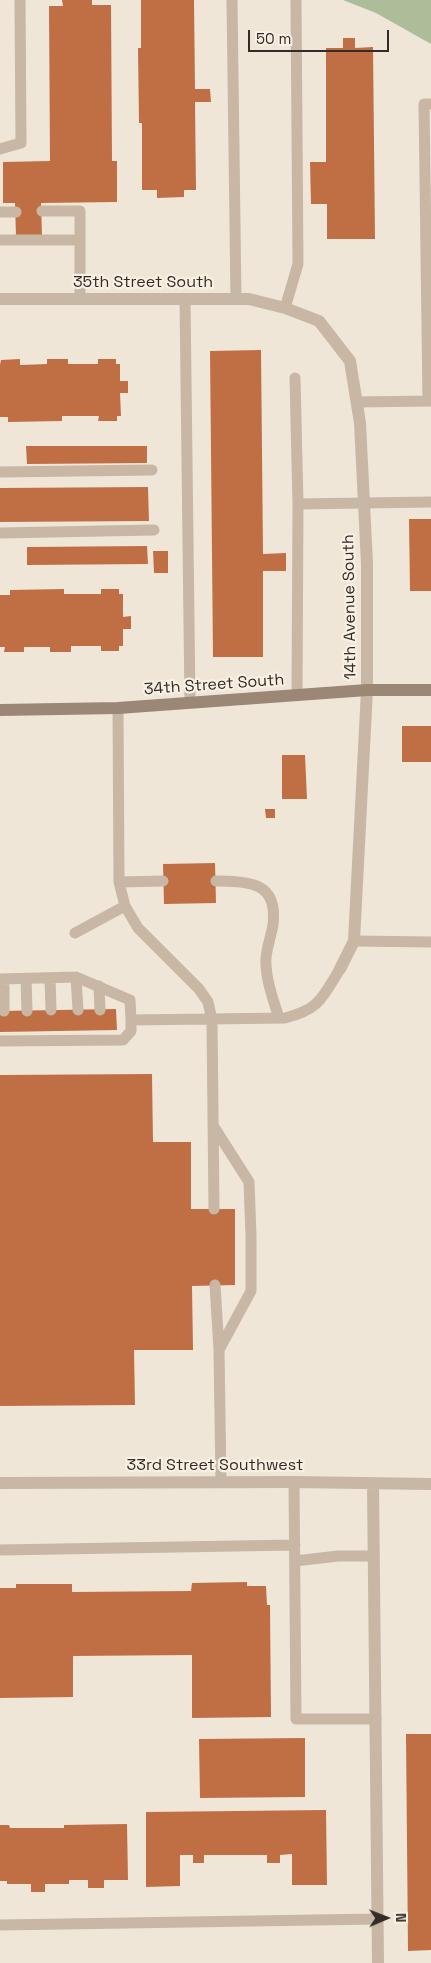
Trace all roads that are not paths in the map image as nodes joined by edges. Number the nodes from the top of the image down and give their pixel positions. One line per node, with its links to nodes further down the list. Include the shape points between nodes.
1 (20, 0): 6 (lane, via 21,143)
2 (232, 0): 16 (lane)
3 (296, 0): 17 (lane, via 298,264)
4 (431, 104): 5 (lane, via 424,104)
5 (428, 148): 12 (lane)
6 (0, 149)
7 (42, 211): 11 (lane, via 80,211)
8 (0, 212): 9 (lane)
9 (16, 212)
10 (0, 240): 11 (lane)
11 (80, 240): 14 (lane)
12 (429, 240): 18 (lane)
13 (0, 299): 14 (street, 35th Street South)
14 (80, 299): 15 (street, 35th Street South)
15 (185, 299): 16 (street, 35th Street South); 32 (lane)
16 (236, 299): 17 (street, 35th Street South)
17 (285, 308): 21 (street, 14th Avenue South, via 319,321 350,362)
18 (430, 370): 20 (lane)
19 (295, 378): 26 (lane)
20 (430, 401): 21 (lane)
21 (357, 402): 25 (street, 14th Avenue South)
22 (152, 470): 23 (lane)
23 (0, 472)
24 (431, 502): 25 (lane)
25 (364, 503): 26 (lane); 29 (street, 14th Avenue South)
26 (298, 504): 31 (lane)
27 (154, 530): 28 (lane)
28 (0, 533)
29 (367, 690): 30 (street, 34th Street South); 31 (street, 34th Street South); 40 (street, 14th Avenue South)
30 (431, 690)
31 (297, 695): 32 (street, 34th Street South)
32 (190, 703): 33 (street, 34th Street South)
33 (118, 708): 34 (street, 34th Street South); 36 (lane)
34 (0, 710)
35 (216, 881): 53 (lane, via 257,885 267,891 272,900 273,924 266,958 271,994)
36 (119, 882): 37 (lane); 38 (lane)
37 (163, 882)
38 (125, 906): 39 (lane); 55 (lane, via 138,928 200,989 208,1002)
39 (75, 934)
40 (354, 941): 41 (lane); 42 (street, 14th Avenue South)
41 (431, 942)
42 (340, 968): 53 (lane, via 318,1003 302,1013)
43 (76, 977): 45 (lane); 47 (lane); 49 (lane)
44 (26, 978): 45 (lane); 46 (lane); 52 (lane)
45 (50, 978): 48 (lane)
46 (2, 979): 51 (lane)
47 (99, 986): 50 (lane); 54 (lane, via 130,1000)
48 (51, 1010)
49 (78, 1010)
50 (100, 1010)
51 (4, 1011)
52 (27, 1011)
53 (279, 1018): 55 (lane)
54 (131, 1020): 55 (lane); 56 (lane, via 131,1031 123,1040 101,1036)
55 (212, 1020): 57 (lane)
56 (3, 1038)
57 (213, 1125): 58 (lane); 60 (lane, via 249,1182 251,1236 251,1291)
58 (214, 1209)
59 (215, 1286): 60 (lane)
60 (219, 1350): 61 (lane)
61 (221, 1482): 62 (street, 33rd Street Southwest); 63 (street, 33rd Street Southwest)
62 (294, 1482): 64 (street, 33rd Street Southwest); 66 (lane)
63 (0, 1483)
64 (374, 1484): 65 (street, 33rd Street Southwest); 68 (street)
65 (431, 1484)
66 (295, 1545): 67 (lane); 69 (lane)
67 (0, 1550)
68 (374, 1556): 69 (lane); 70 (street)
69 (295, 1561): 70 (lane, via 296,1719)
70 (376, 1719): 71 (street)
71 (378, 1919): 72 (lane); 73 (street)
72 (0, 1925)
73 (378, 1963)

